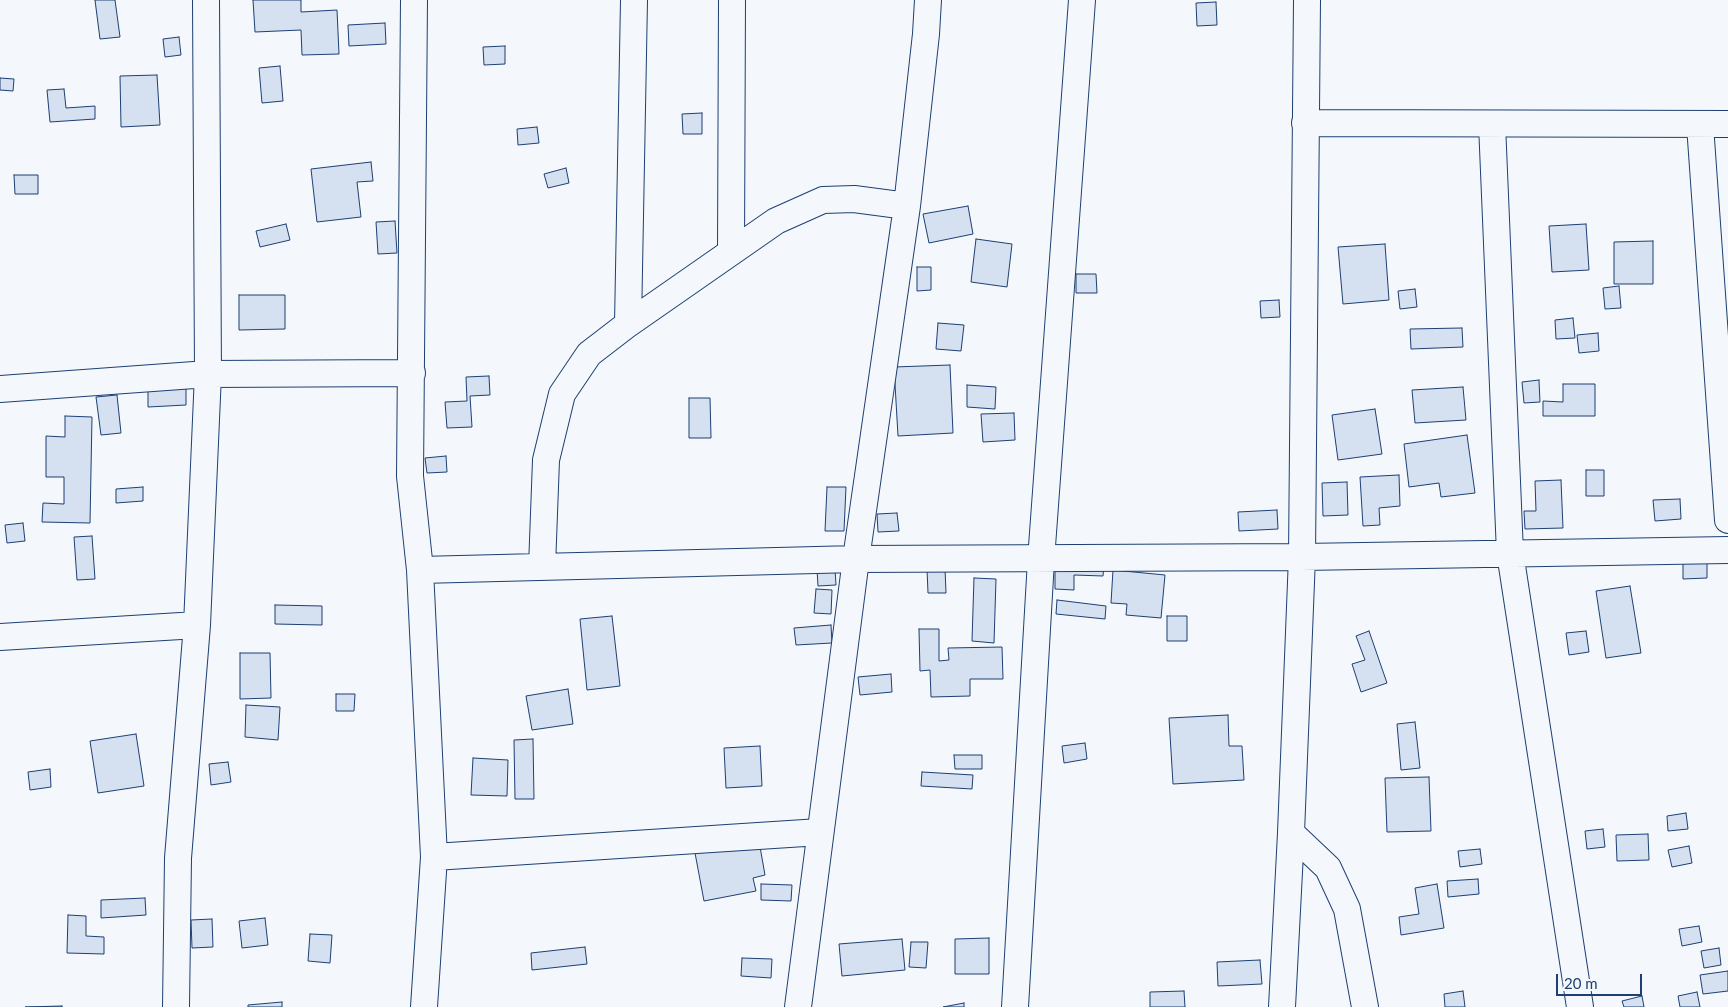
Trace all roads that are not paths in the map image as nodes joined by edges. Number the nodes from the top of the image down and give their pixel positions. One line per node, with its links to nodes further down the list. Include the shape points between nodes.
1 (206, 0): 16 (street)
2 (414, 0): 15 (street)
3 (634, 0): 14 (street)
4 (732, 0): 13 (street)
5 (928, 0): 12 (street)
6 (1082, 0): 23 (street)
7 (1307, 0): 8 (street)
8 (1305, 123): 9 (street); 21 (street)
9 (1492, 124): 11 (street); 20 (street)
10 (1728, 124): 11 (street)
11 (1700, 125): 18 (street)
12 (906, 206): 13 (street, via 854,199 823,200 776,221); 22 (street)
13 (731, 252): 14 (street)
14 (628, 324): 24 (street, via 589,354 562,394 546,460)
15 (412, 373): 16 (street); 25 (street, via 410,476)
16 (208, 374): 17 (street); 26 (street)
17 (0, 390)
18 (1728, 520)
19 (1728, 550): 20 (street)
20 (1510, 553): 21 (street); 37 (street)
21 (1302, 557): 23 (street); 29 (street)
22 (856, 559): 23 (street); 24 (street); 28 (street)
23 (1041, 560): 34 (street)
24 (542, 568): 25 (street)
25 (420, 570): 30 (street)
26 (197, 625): 27 (street); 31 (street, via 178,858)
27 (0, 637)
28 (820, 832): 30 (street); 33 (street)
29 (1291, 833): 35 (street); 36 (street, via 1328,868 1347,909)
30 (434, 856): 32 (street)
31 (176, 1007)
32 (424, 1007)
33 (798, 1007)
34 (1015, 1007)
35 (1282, 1007)
36 (1365, 1007)
37 (1580, 1007)

